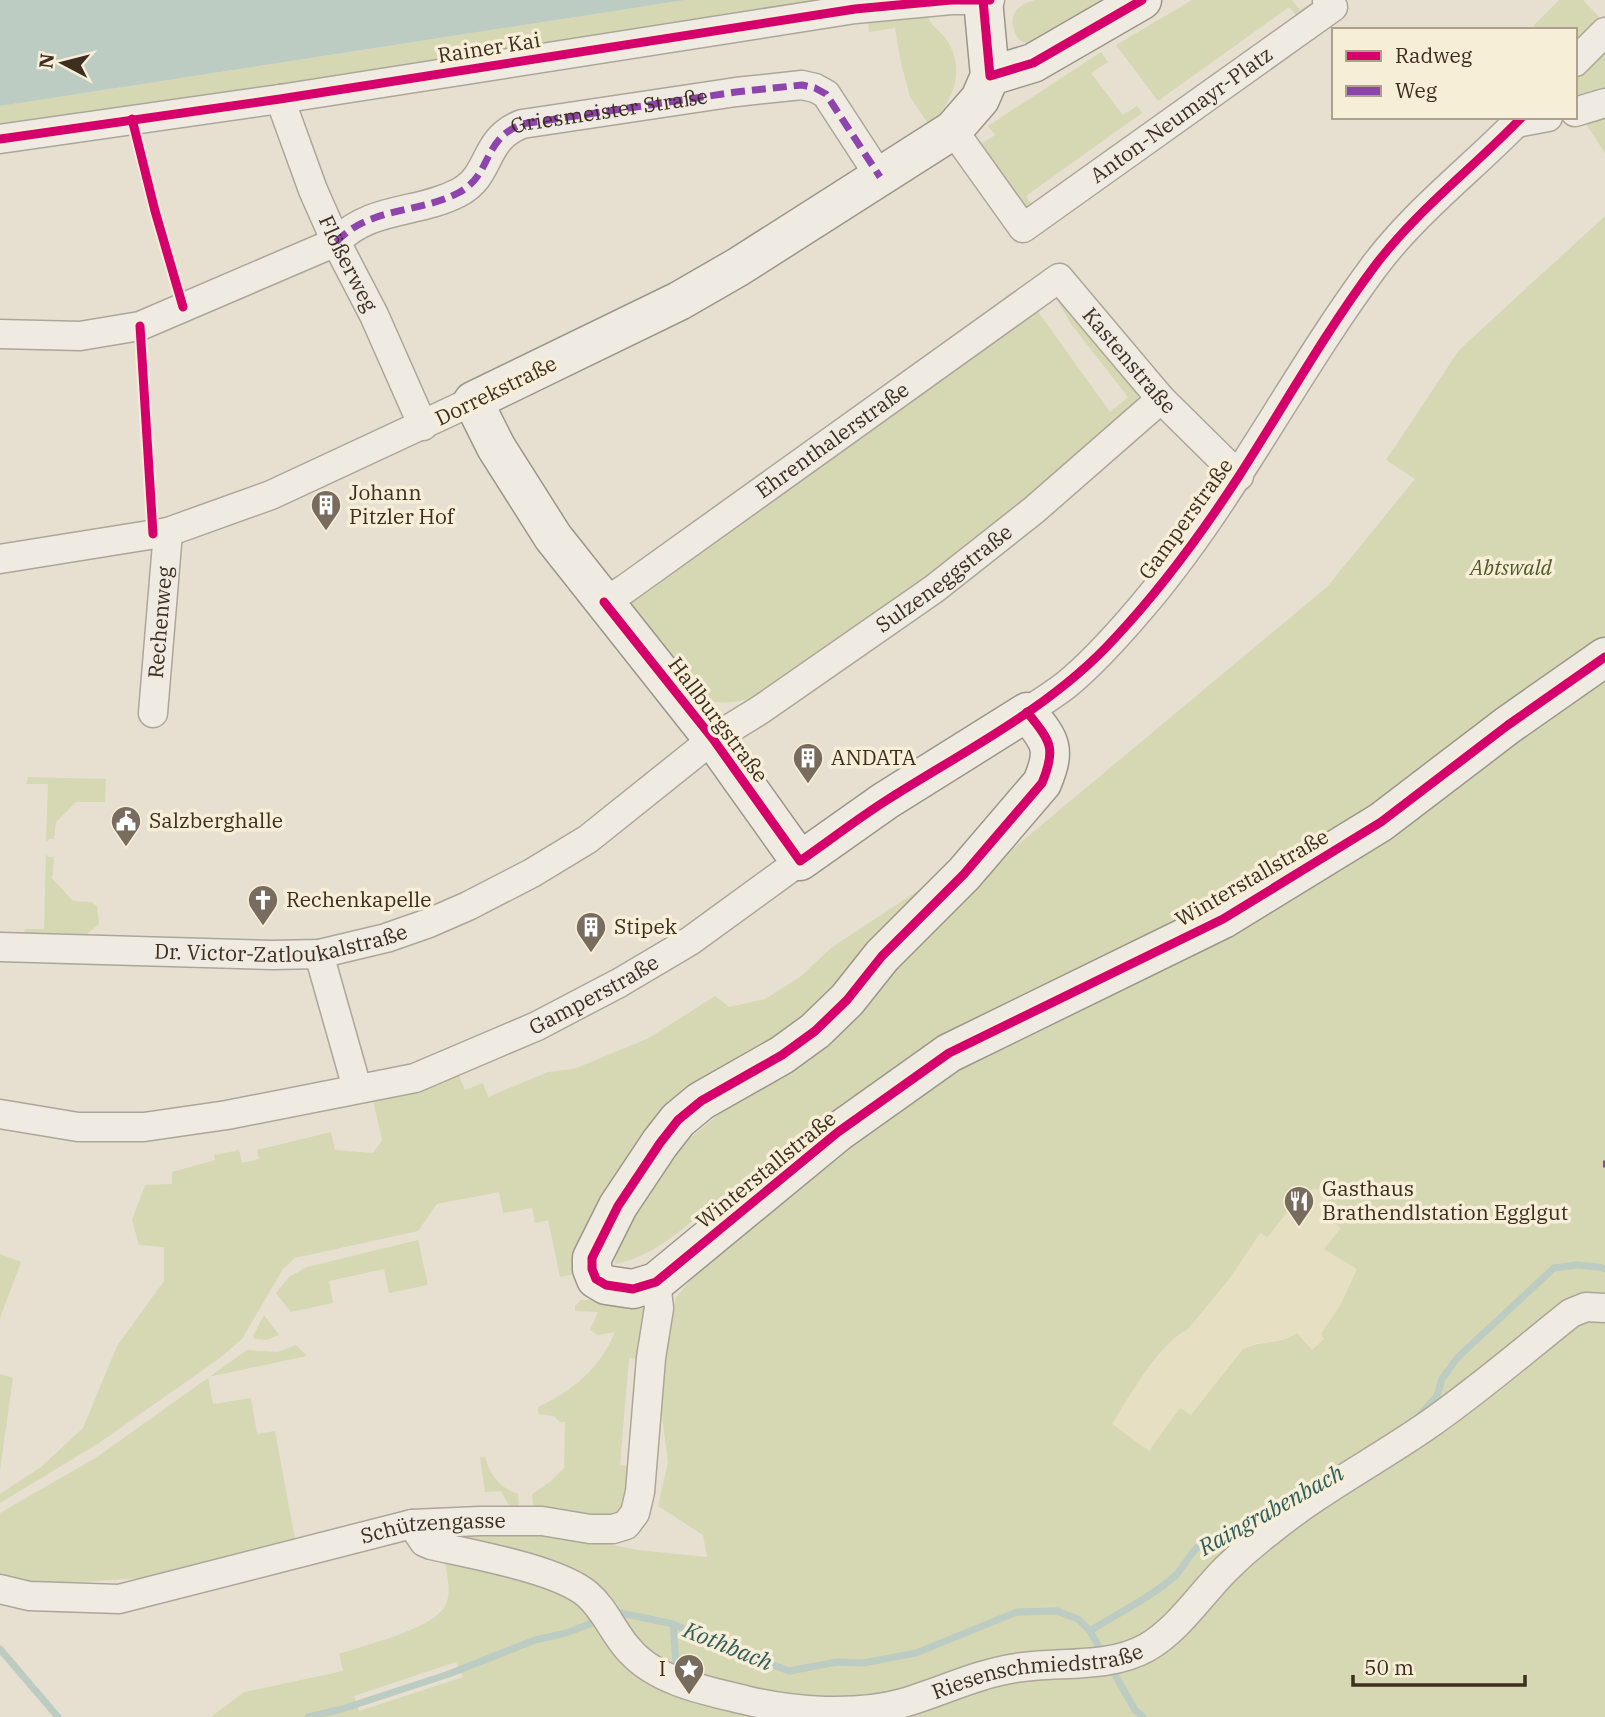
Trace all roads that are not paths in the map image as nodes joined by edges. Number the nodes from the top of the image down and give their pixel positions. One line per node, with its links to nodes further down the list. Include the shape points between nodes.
1 (986, 0): 6 (street); 7 (street, Rainer Kai, via 855,9)
2 (1142, 0): 6 (street, via 1033,62)
3 (1327, 0): 11 (street, Anton-Neumayr-Platz, via 1333,7 1023,228)
4 (1605, 32): 5 (street)
5 (1577, 60)
6 (990, 76): 11 (street, via 980,99)
7 (280, 99): 12 (street, Rainer Kai); 14 (street, Flößerweg)
8 (1605, 103): 9 (street)
9 (1577, 111)
10 (1519, 120): 20 (street, Gamperstraße, via 1421,212 1374,266)
11 (953, 130): 13 (street, Dorrekstraße)
12 (0, 139)
13 (880, 177): 14 (street, Griesmeister Straße, via 826,94 816,88 802,85 736,92 522,124 507,130 473,182 460,192 432,204 371,218 348,229); 18 (street, Dorrekstraße, via 679,301)
14 (336, 242): 16 (street, via 140,326 80,337); 19 (street, Flößerweg)
15 (1059, 278): 17 (street, Kastenstraße); 23 (street, Ehrenthalerstraße)
16 (0, 334)
17 (1161, 399): 20 (street, Kastenstraße); 27 (street, Sulzeneggstraße, via 934,589)
18 (473, 401): 19 (street, Dorrekstraße); 23 (street, Hallburgstraße, via 523,491)
19 (424, 426): 21 (street, Dorrekstraße, via 271,495)
20 (1239, 477): 25 (street, Gamperstraße, via 1160,587 1113,640 1066,684)
21 (168, 532): 22 (street, Dorrekstraße); 26 (street, Rechenweg)
22 (0, 559)
23 (604, 602): 27 (street, Hallburgstraße)
24 (1605, 656): 33 (street, Winterstallstraße, via 1381,822 1234,912 949,1053 838,1132)
25 (1027, 712): 28 (street, Gamperstraße, via 885,801); 33 (street, via 1048,738 1052,751 1042,783 964,874 815,1031 678,1120 618,1206 592,1258 596,1279 633,1289)
26 (153, 713)
27 (713, 739): 28 (street, Hallburgstraße); 30 (street, Dr. Victor-Zatloukalstraße, via 588,839 532,873 429,923)
28 (800, 861): 31 (street, Gamperstraße, via 690,941 619,984 537,1026 415,1078)
29 (0, 947): 30 (street, Dr. Victor-Zatloukalstraße)
30 (319, 954): 31 (street)
31 (357, 1088): 32 (street, Gamperstraße, via 144,1127 78,1127)
32 (0, 1114)
33 (656, 1282): 35 (street, Schützengasse, via 659,1308 640,1492 635,1513 626,1525 613,1530 541,1521)
34 (1605, 1308): 35 (street, Riesenschmiedstraße, via 1586,1307 1571,1313 1473,1393 1289,1515 1225,1569 1166,1633 1146,1648 1097,1661 1015,1668 867,1711 749,1701 673,1679 629,1651 587,1594 572,1584 431,1545)
35 (412, 1524): 36 (street, Schützengasse, via 119,1599 30,1596)
36 (0, 1589)

